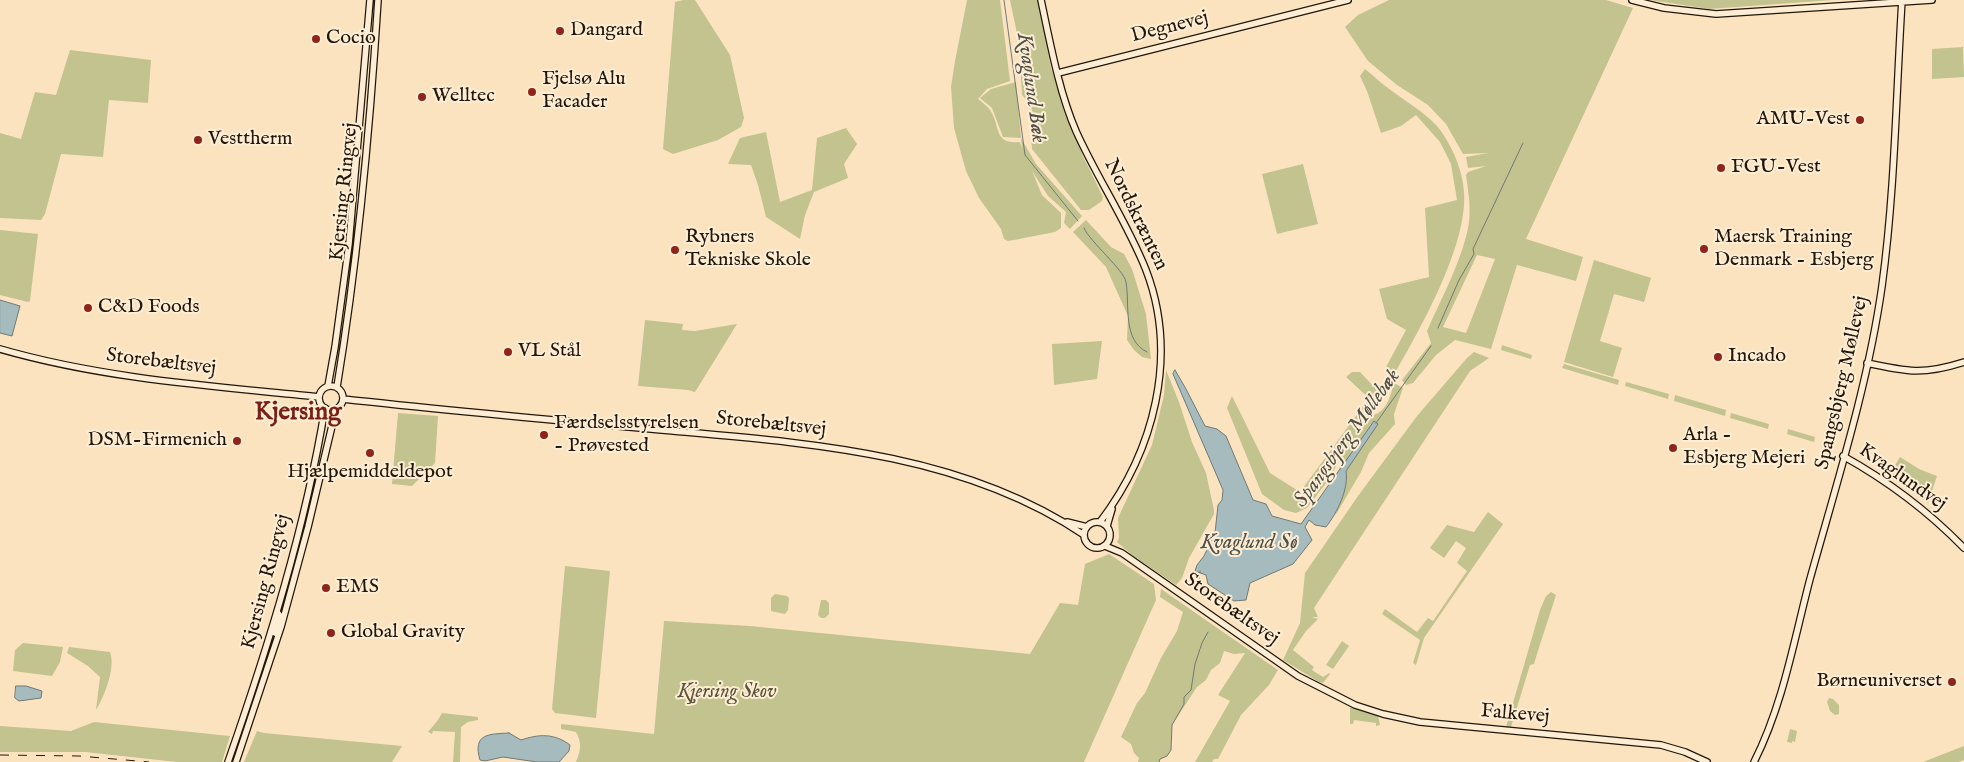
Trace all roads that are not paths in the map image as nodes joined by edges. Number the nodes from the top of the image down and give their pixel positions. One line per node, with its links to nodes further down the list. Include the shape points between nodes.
1 (370, 0): 12 (street, Kjersing Ringvej, via 349,244)
2 (378, 0): 13 (street, Kjersing Ringvej, via 359,226)
3 (1041, 0): 8 (street, Nordskrænten)
4 (1348, 0): 8 (street, Degnevej)
5 (1632, 0): 7 (street, via 1664,8 1716,14)
6 (1932, 0): 7 (street)
7 (1901, 1): 11 (street, Spangsbjerg Møllevej, via 1890,216)
8 (1058, 73): 19 (street, Nordskrænten, via 1076,130 1146,272 1158,316 1161,363 1155,407 1140,453)
9 (0, 349): 14 (street, Storebæltsvej, via 138,378)
10 (1964, 362): 11 (street, via 1921,372)
11 (1867, 363): 18 (street, Spangsbjerg Møllevej)
12 (328, 386): 13 (street); 14 (street)
13 (337, 387): 15 (street)
14 (319, 397): 16 (street)
15 (343, 399): 17 (street); 20 (street, Storebæltsvej, via 793,443 871,454 972,481)
16 (325, 408): 17 (street); 29 (street, Kjersing Ringvej)
17 (336, 409): 29 (street, Kjersing Ringvej, via 308,527)
18 (1843, 456): 27 (street, Kvaglundvej, via 1927,512); 34 (street, Spangsbjerg Møllevej, via 1783,687)
19 (1115, 502): 21 (street, Nordskrænten); 22 (street, Nordskrænten)
20 (1065, 522): 23 (street, Storebæltsvej); 24 (street, Storebæltsvej)
21 (1100, 522): 22 (street); 23 (street)
22 (1107, 526): 25 (street)
23 (1087, 527): 24 (street)
24 (1084, 535): 26 (street, via 1093,548)
25 (1110, 540): 26 (street); 28 (street, Storebæltsvej)
26 (1105, 546): 28 (street, Storebæltsvej)
27 (1964, 548)
28 (1122, 553): 30 (street, Storebæltsvej, via 1298,676)
29 (279, 615): 31 (street, Kjersing Ringvej); 32 (street, Kjersing Ringvej, via 258,699)
30 (1324, 690): 33 (street, Falkevej, via 1363,708 1420,722 1662,746)
31 (228, 762)
32 (236, 762)
33 (1707, 762)
34 (1754, 762)

